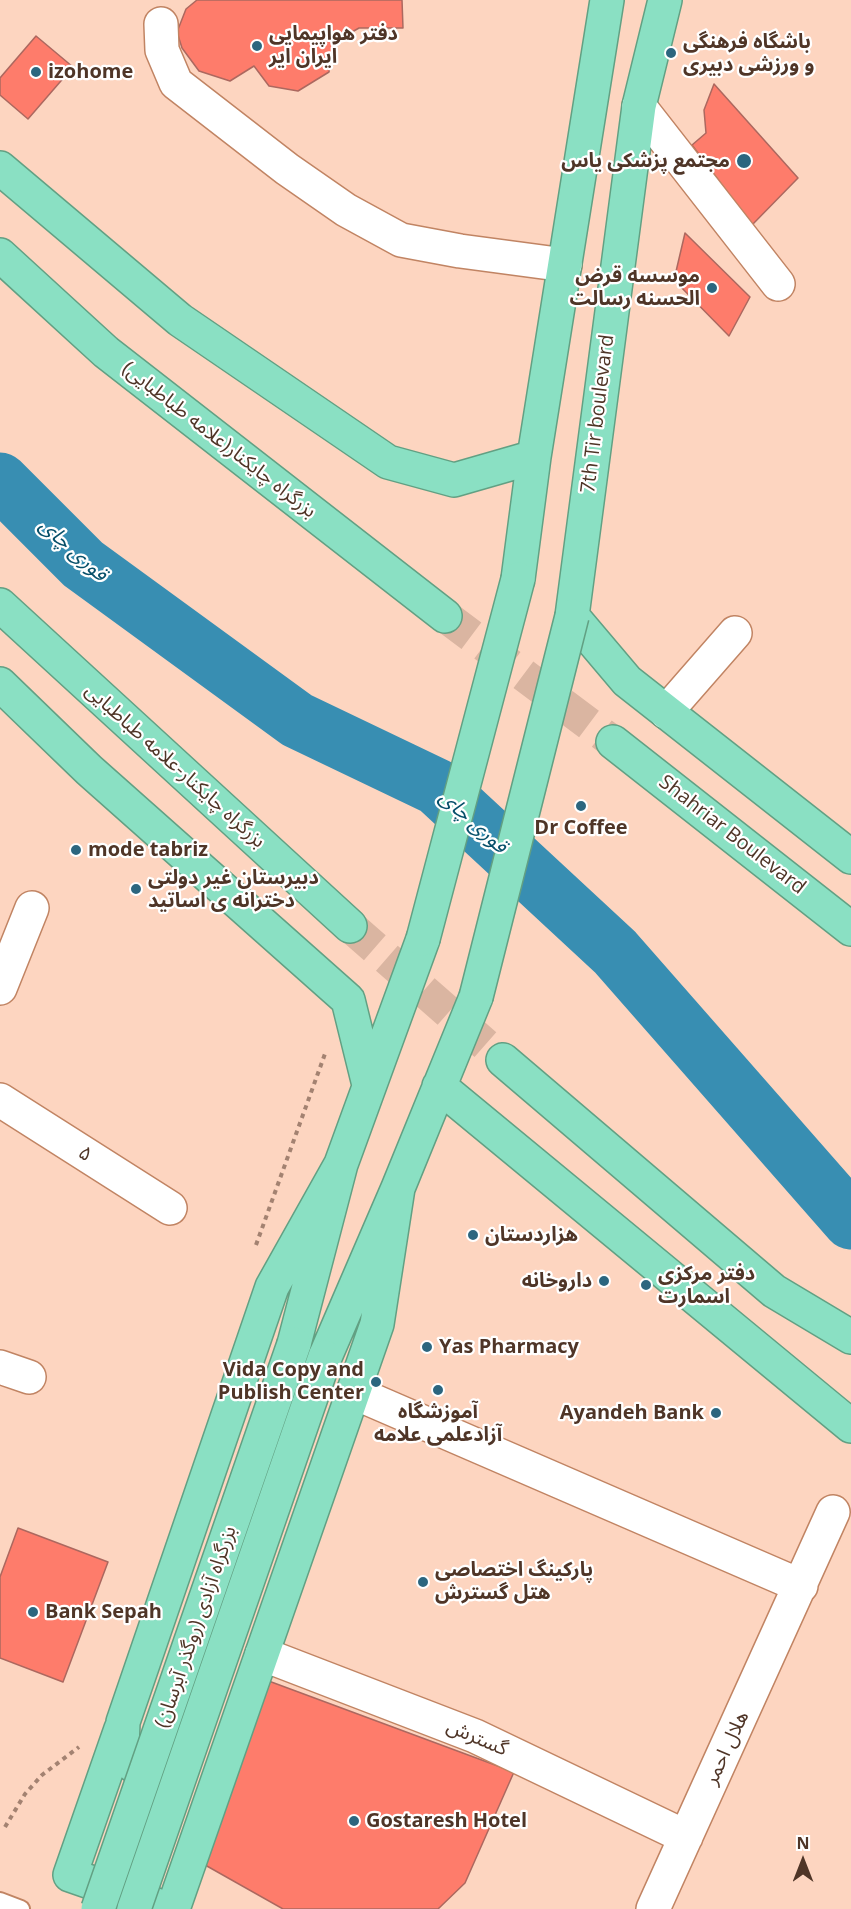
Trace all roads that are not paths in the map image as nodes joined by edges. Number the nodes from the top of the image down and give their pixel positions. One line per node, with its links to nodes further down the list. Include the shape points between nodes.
1 (607, 0): 7 (highway)
2 (665, 0): 4 (highway, 7th Tir boulevard)
3 (161, 24): 7 (street, via 162,50 176,83 346,210 401,240)
4 (639, 106): 8 (street); 12 (highway, 7th Tir boulevard)
5 (0, 168): 9 (highway, via 180,320 388,462 454,480)
6 (0, 255): 11 (highway, بزرگراه چایکنار(علامه طباطبایی), via 106,352)
7 (565, 265): 9 (highway)
8 (778, 284)
9 (534, 457): 25 (highway, bridge, via 518,579 423,939)
10 (0, 605): 20 (highway, بزرگراه چایکنار-علامه طباطبایی)
11 (445, 616)
12 (572, 616): 15 (highway, via 627,681); 26 (highway, 7th Tir boulevard, bridge, via 476,997)
13 (735, 633): 15 (street)
14 (0, 684): 25 (highway, via 89,770 348,1000)
15 (666, 712): 17 (highway)
16 (613, 742): 18 (highway, Shahriar Boulevard)
17 (851, 857)
18 (803, 891): 21 (highway, Shahriar Boulevard); 22 (highway)
19 (32, 908): 23 (street)
20 (350, 926)
21 (851, 929)
22 (851, 947)
23 (0, 988)
24 (503, 1060): 31 (highway, via 774,1291)
25 (369, 1085): 28 (highway)
26 (440, 1086): 29 (highway, 7th Tir boulevard); 33 (highway)
27 (0, 1100): 30 (street, ۵)
28 (341, 1164): 37 (highway, via 272,1287); 43 (highway, بزرگراه آزادی (روگذر آبرسان), bridge, via 294,1344)
29 (398, 1188): 32 (highway, via 376,1324); 44 (highway, بزرگراه آزادی (روگذر آبرسان), bridge, via 325,1357)
30 (170, 1208)
31 (851, 1337)
32 (353, 1392): 35 (street); 36 (highway)
33 (851, 1426)
34 (833, 1512): 35 (street, هلال احمر)
35 (801, 1586): 39 (street, هلال احمر)
36 (262, 1654): 38 (highway); 39 (street, گسترش, via 475,1736)
37 (123, 1722): 38 (highway, via 126,1760 155,1778 198,1790 209,1785); 45 (highway, via 70,1875)
38 (222, 1767): 46 (highway)
39 (686, 1837): 40 (street, هلال احمر)
40 (665, 1895)
41 (0, 1901): 42 (lane)
42 (21, 1909)
43 (98, 1909)
44 (134, 1909)
45 (168, 1909)
46 (173, 1909)

